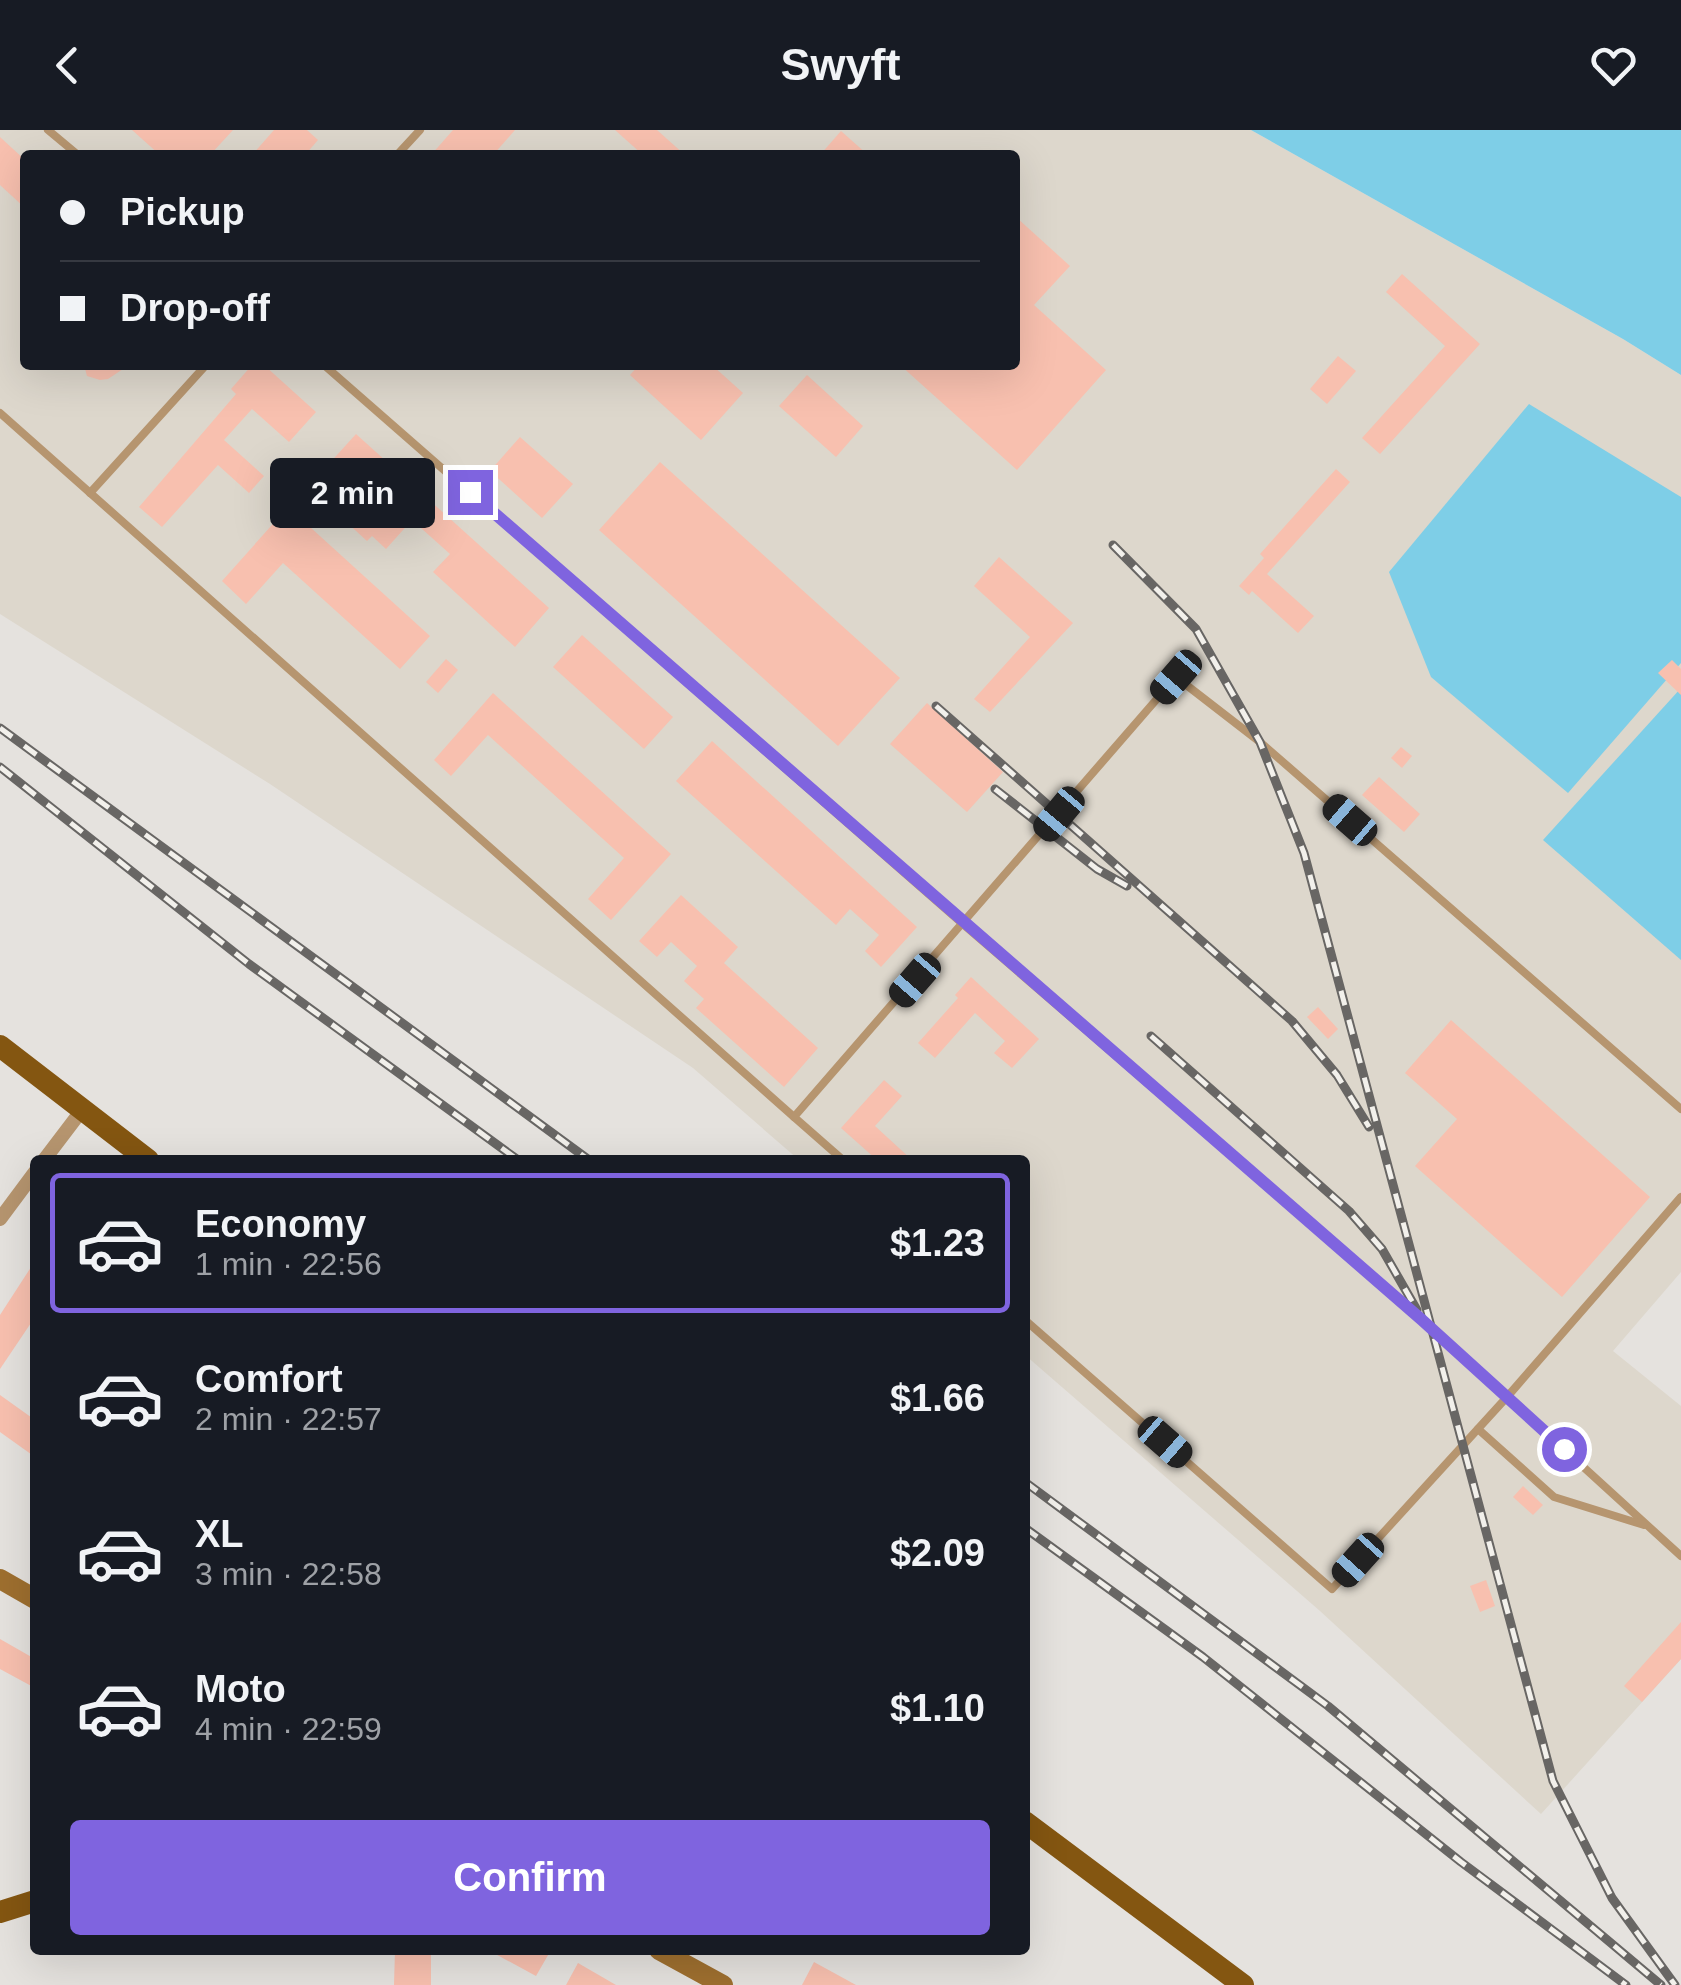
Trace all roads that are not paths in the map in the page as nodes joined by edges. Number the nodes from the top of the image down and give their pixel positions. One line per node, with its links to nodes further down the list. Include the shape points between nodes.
1 (48, 130): 3 (lane)
2 (420, 130): 4 (lane)
3 (72, 150)
4 (402, 150)
5 (201, 370): 8 (lane)
6 (330, 370): 9 (lane)
7 (0, 413): 8 (lane)
8 (90, 492): 13 (lane)
9 (964, 925): 11 (lane, via 1176,677 1260,742); 13 (lane); 21 (lane)
10 (0, 1046): 12 (main road)
11 (1681, 1109)
12 (82, 1110): 14 (street); 15 (main road)
13 (794, 1117): 16 (lane)
14 (48, 1155)
15 (141, 1155)
16 (837, 1155)
17 (30, 1179): 19 (street)
18 (1681, 1198): 21 (lane)
19 (0, 1219)
20 (1030, 1324): 22 (lane, via 1332,1589)
21 (1507, 1398): 22 (lane); 23 (lane)
22 (1478, 1429): 23 (lane, via 1554,1497)
23 (1650, 1527): 24 (lane)
24 (1681, 1556)
25 (0, 1579): 26 (main road)
26 (30, 1596)
27 (1030, 1826): 32 (main road)
28 (30, 1903): 29 (main road)
29 (0, 1912)
30 (668, 1955): 31 (main road)
31 (723, 1985)
32 (1243, 1985)

